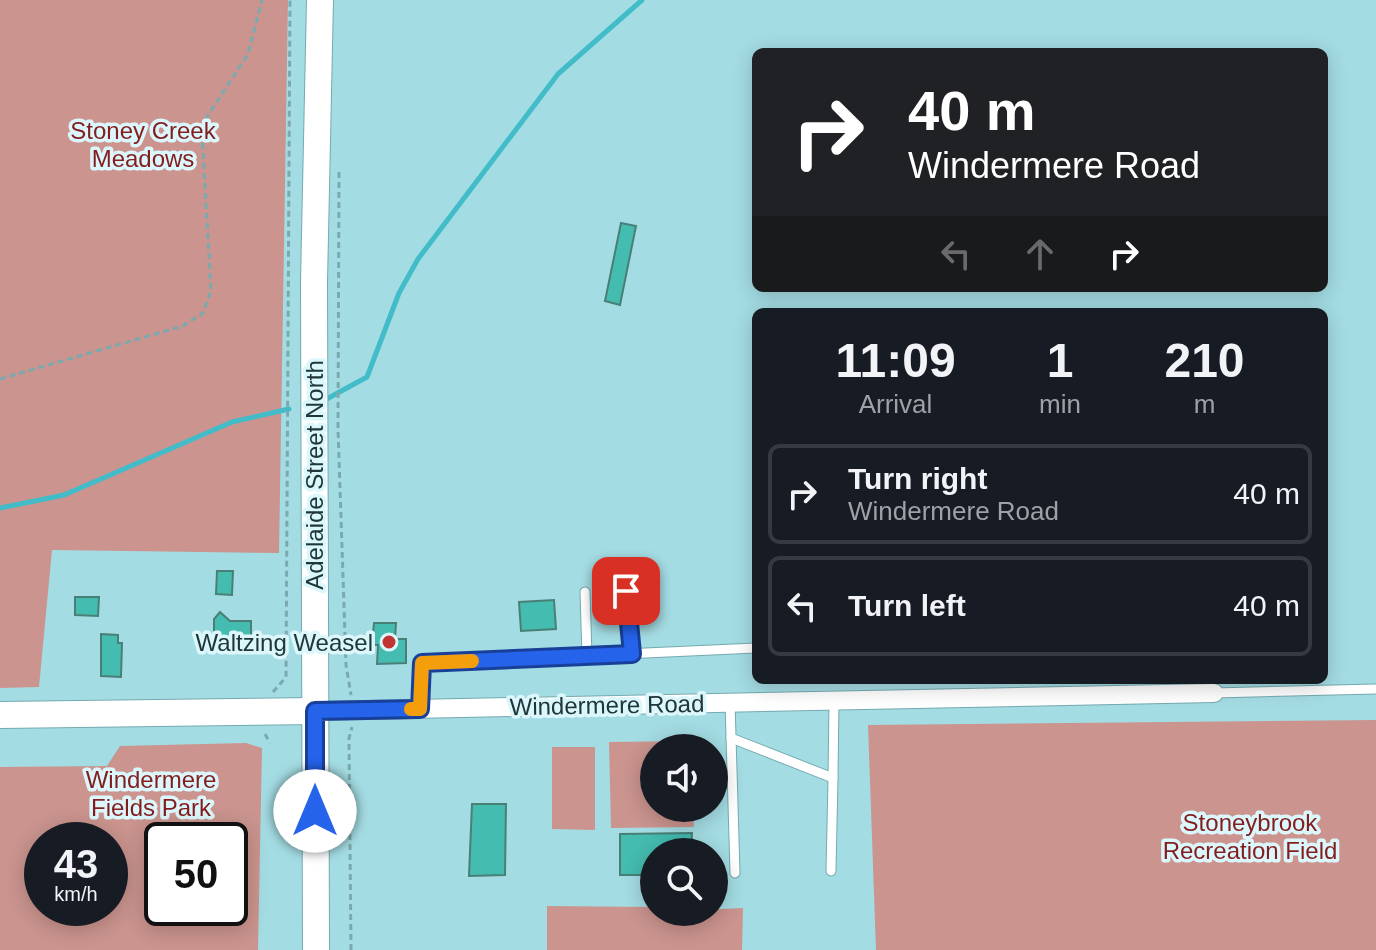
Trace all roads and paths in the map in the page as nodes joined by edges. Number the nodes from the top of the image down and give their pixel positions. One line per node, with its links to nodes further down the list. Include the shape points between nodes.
1 (262, 0): 5 (path, via 248,54 207,117 202,134 211,291 203,313 183,326)
2 (290, 0): 13 (path, via 286,677)
3 (320, 0): 18 (main road, Adelaide Street North, via 314,282)
4 (339, 164): 17 (path, via 338,429)
5 (0, 379)
6 (626, 591): 9 (lane)
7 (585, 592): 10 (lane)
8 (752, 648): 9 (lane)
9 (632, 654): 10 (lane)
10 (587, 656): 16 (lane, via 422,663)
11 (1376, 689): 12 (lane)
12 (1214, 693): 14 (street, Windermere Road)
13 (271, 694)
14 (834, 700): 15 (street, Windermere Road); 21 (lane)
15 (730, 702): 16 (street, Windermere Road); 20 (lane)
16 (420, 709): 17 (street, Windermere Road)
17 (352, 710): 18 (street, Windermere Road); 25 (path)
18 (315, 711): 19 (main road, Windermere Road); 24 (main road, Adelaide Street North)
19 (0, 715)
20 (731, 738): 21 (lane); 23 (lane)
21 (833, 778): 22 (lane)
22 (831, 871)
23 (735, 873)
24 (316, 950)
25 (351, 950)

